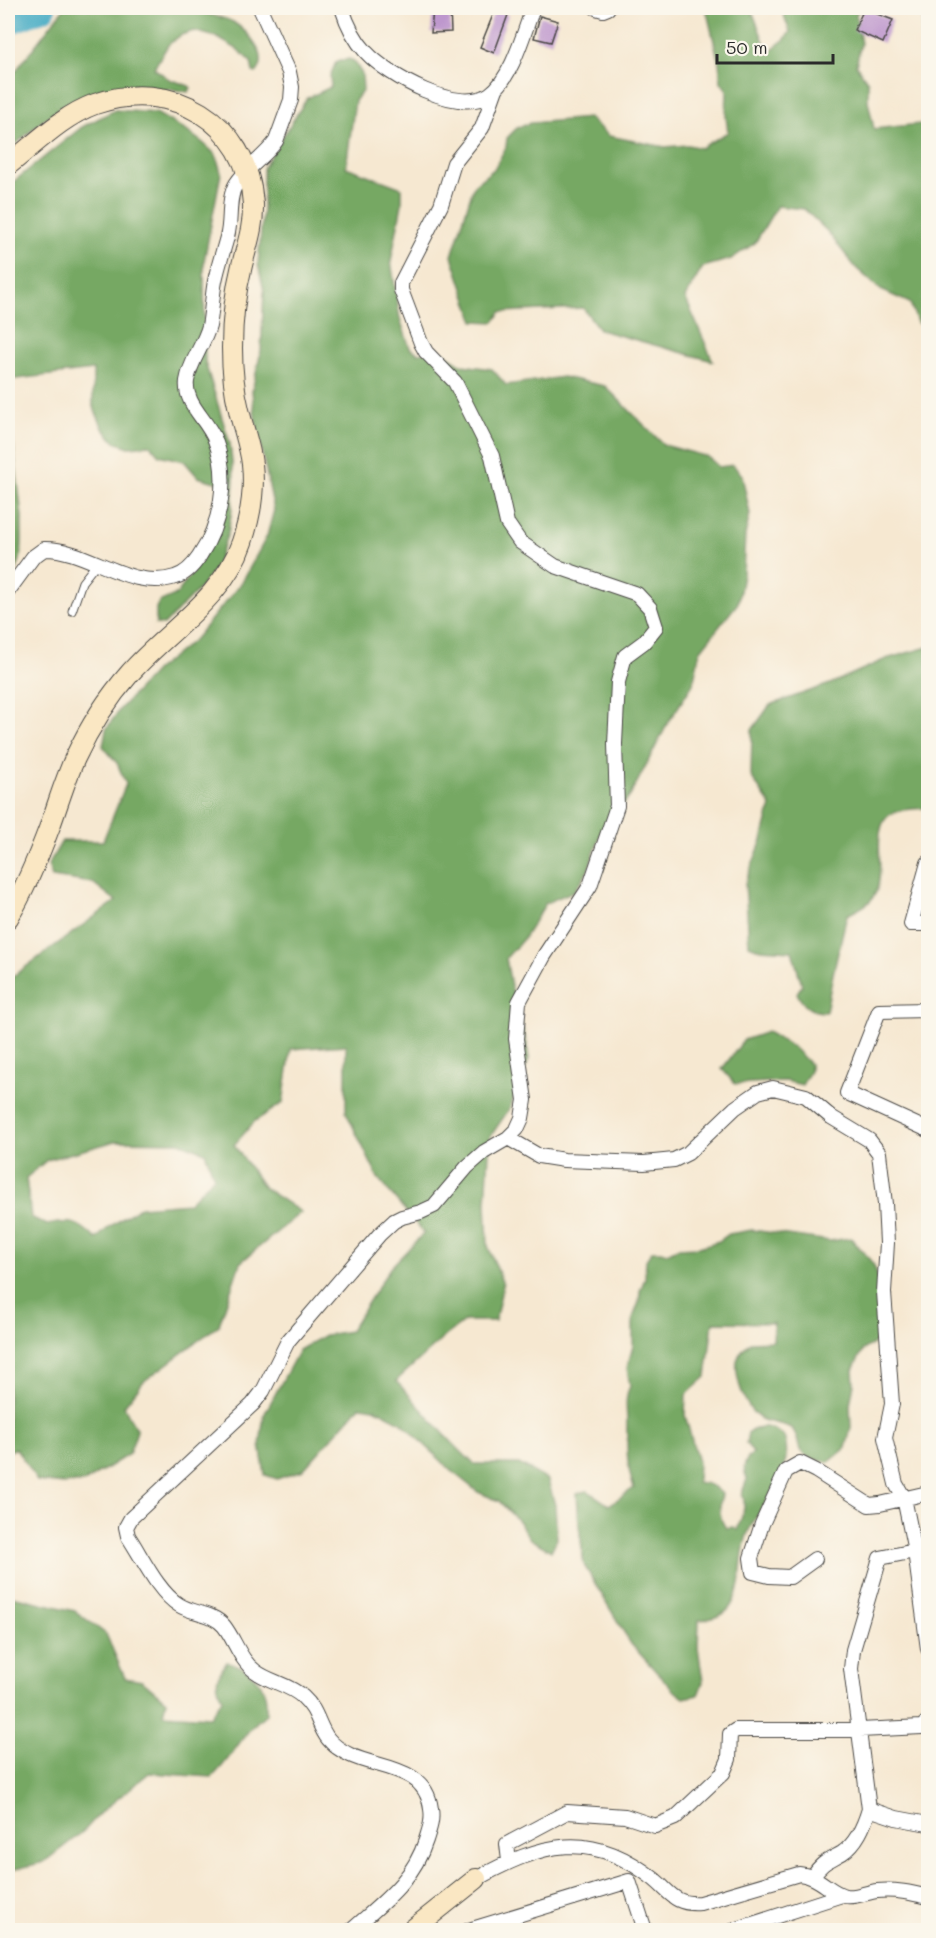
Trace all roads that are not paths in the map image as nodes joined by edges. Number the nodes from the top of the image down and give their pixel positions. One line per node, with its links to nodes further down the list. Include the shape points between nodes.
1 (260, 8): 8 (street, via 289,72 292,93 276,141)
2 (342, 8): 6 (street, via 352,34 364,50 404,81 459,100 482,98)
3 (533, 8): 6 (street, via 512,62)
4 (596, 8): 5 (street)
5 (608, 8)
6 (496, 89): 17 (street, via 482,128 454,163 441,205 401,283 403,298 426,352 455,382 492,456 507,523 520,542 555,566 637,594 650,608 656,627 625,656 618,682 617,806 590,886 519,1002 516,1039 525,1100 522,1118)
7 (8, 165): 8 (street, via 82,110 107,100 143,97 177,101 198,111 226,134)
8 (247, 171): 9 (street, via 233,190 229,230 215,279 209,326 187,381 188,398 209,427 220,457 221,498 214,531 195,562 176,577 142,579); 13 (street, via 252,217 233,311 232,345 237,401 252,464 251,502 242,544 216,589 129,674 101,712 74,759 38,858)
9 (97, 563): 10 (street, via 44,549 33,557); 11 (lane, via 82,582)
10 (8, 591)
11 (72, 611)
12 (928, 863): 14 (street, via 911,924)
13 (8, 918)
14 (928, 924)
15 (928, 1010): 16 (street, via 879,1011 847,1093)
16 (928, 1130)
17 (508, 1138): 19 (street, via 539,1156 564,1160 674,1160 688,1153 735,1108 758,1092 773,1088 806,1096 869,1140 879,1153 886,1223 884,1292 892,1404 885,1438 896,1484); 32 (street, via 467,1167 434,1206 394,1221 379,1235 288,1341 253,1404 130,1518 126,1527 167,1596 178,1605 219,1622 251,1668 304,1698 333,1745 350,1755 399,1770 425,1791 432,1822 417,1864)
18 (928, 1493): 19 (street)
19 (904, 1498): 20 (street); 21 (street, via 869,1504 800,1463 786,1472 751,1558 753,1572 790,1577)
20 (915, 1551): 22 (street); 24 (street, via 880,1558 853,1650 851,1669)
21 (815, 1559)
22 (928, 1649)
23 (928, 1721): 24 (street, via 922,1726)
24 (860, 1730): 25 (street); 27 (street, via 736,1730 730,1734 729,1759 723,1773 675,1818 655,1826 625,1816 567,1812 507,1844)
25 (869, 1809): 26 (street); 28 (street, via 853,1843 824,1862)
26 (928, 1824)
27 (509, 1861): 28 (street, via 558,1846 598,1848 635,1865 673,1897 688,1904 793,1874); 29 (street)
28 (813, 1876): 30 (street)
29 (476, 1879): 33 (street)
30 (842, 1895): 31 (street, via 887,1890); 36 (street)
31 (928, 1897)
32 (352, 1930)
33 (412, 1930)
34 (469, 1930): 35 (street, via 629,1881)
35 (645, 1930)
36 (734, 1930)

